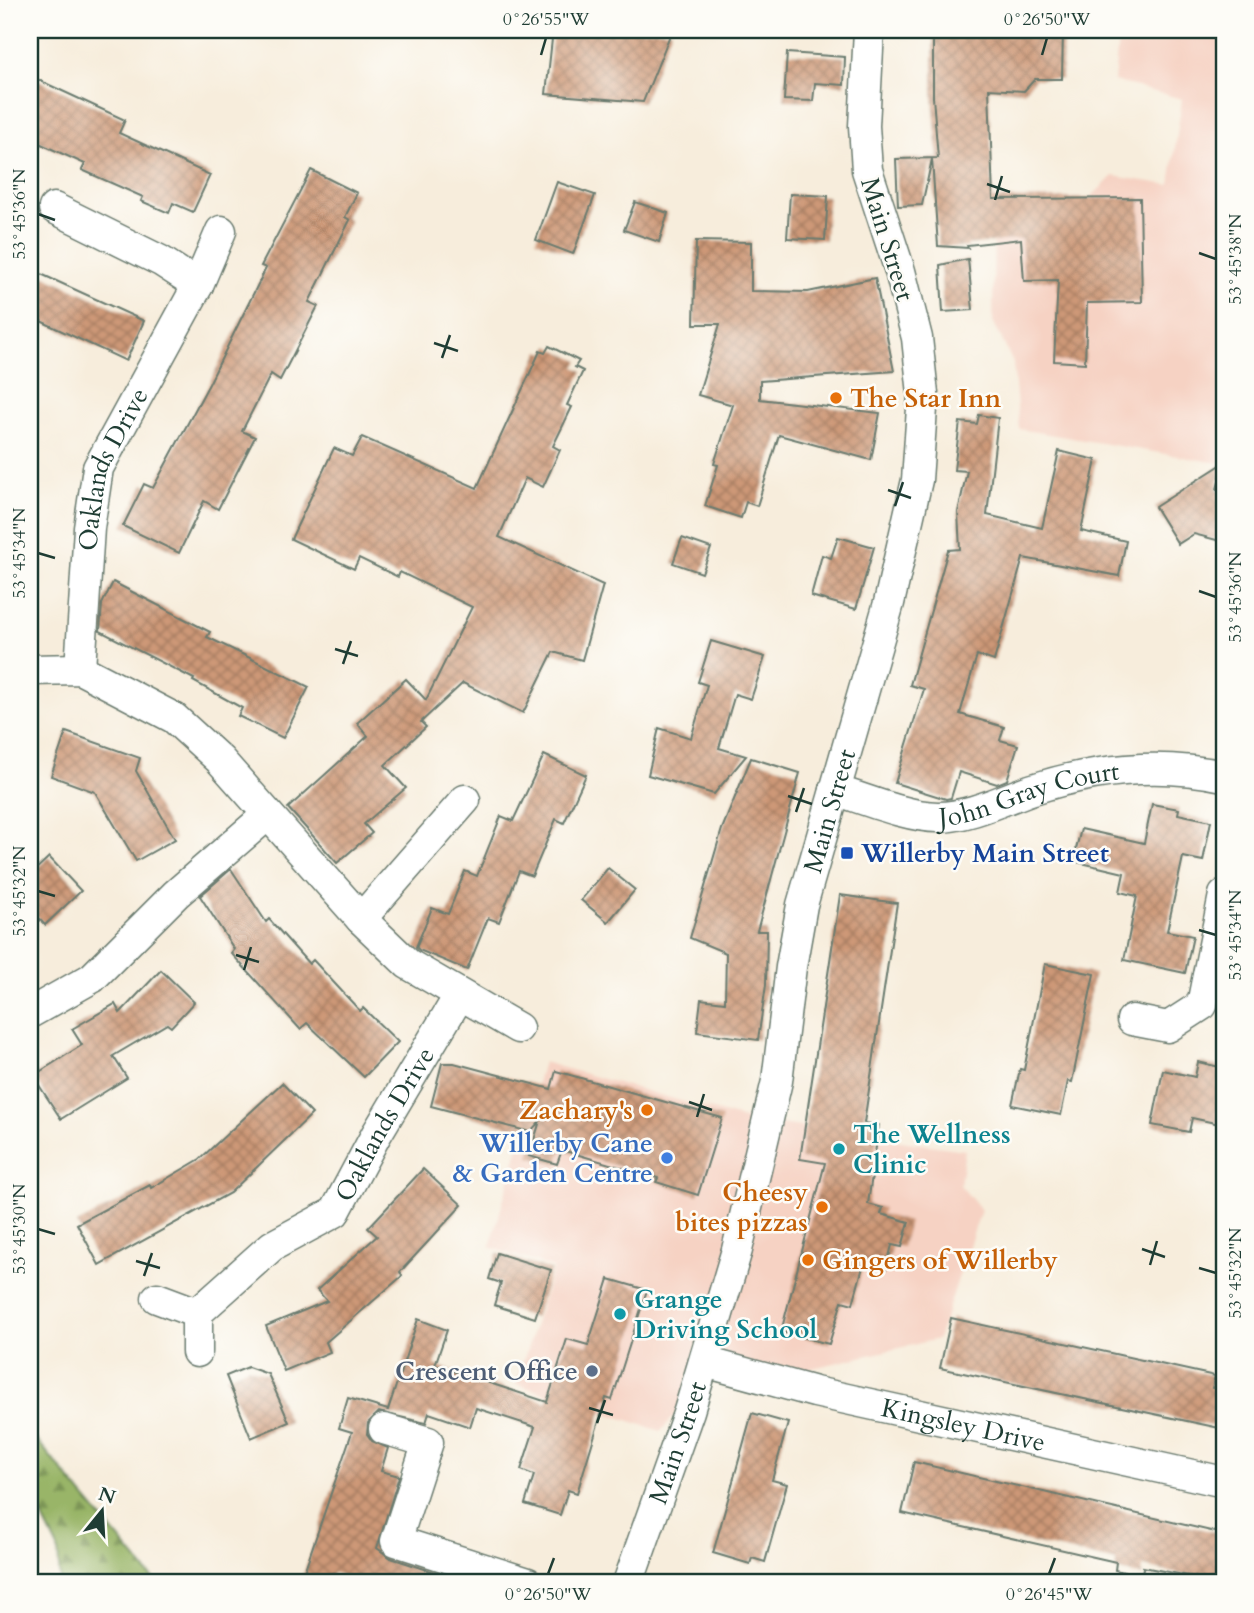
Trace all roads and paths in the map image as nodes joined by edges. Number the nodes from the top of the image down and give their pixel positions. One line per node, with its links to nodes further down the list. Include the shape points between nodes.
1 (869, 30): 8 (street, Main Street, via 864,126 867,170 917,338 923,394 921,441 905,543)
2 (54, 208): 4 (street, via 161,261)
3 (221, 232): 4 (street, Oaklands Drive)
4 (198, 285): 5 (street, Oaklands Drive, via 99,468 89,528)
5 (80, 669): 6 (street); 10 (street, via 174,718 220,760)
6 (30, 670)
7 (1224, 776): 8 (street, John Gray Court, via 1176,768 1094,773 939,817)
8 (835, 790): 21 (street, Main Street, via 802,905 769,1122)
9 (465, 800): 12 (street)
10 (266, 816): 12 (street); 15 (street, via 176,894 92,978)
11 (1224, 895): 14 (street)
12 (361, 919): 13 (street, via 408,964)
13 (459, 996): 17 (street); 19 (street, Oaklands Drive, via 335,1212 272,1247)
14 (1213, 1007): 16 (street, via 1168,1027)
15 (30, 1013)
16 (1132, 1020)
17 (518, 1028)
18 (157, 1298): 19 (street)
19 (197, 1313): 20 (street)
20 (197, 1352)
21 (705, 1362): 23 (street, Kingsley Drive, via 815,1392); 25 (street, Main Street)
22 (384, 1429): 24 (street, via 428,1442 396,1541)
23 (1224, 1482)
24 (528, 1583)
25 (628, 1583)

